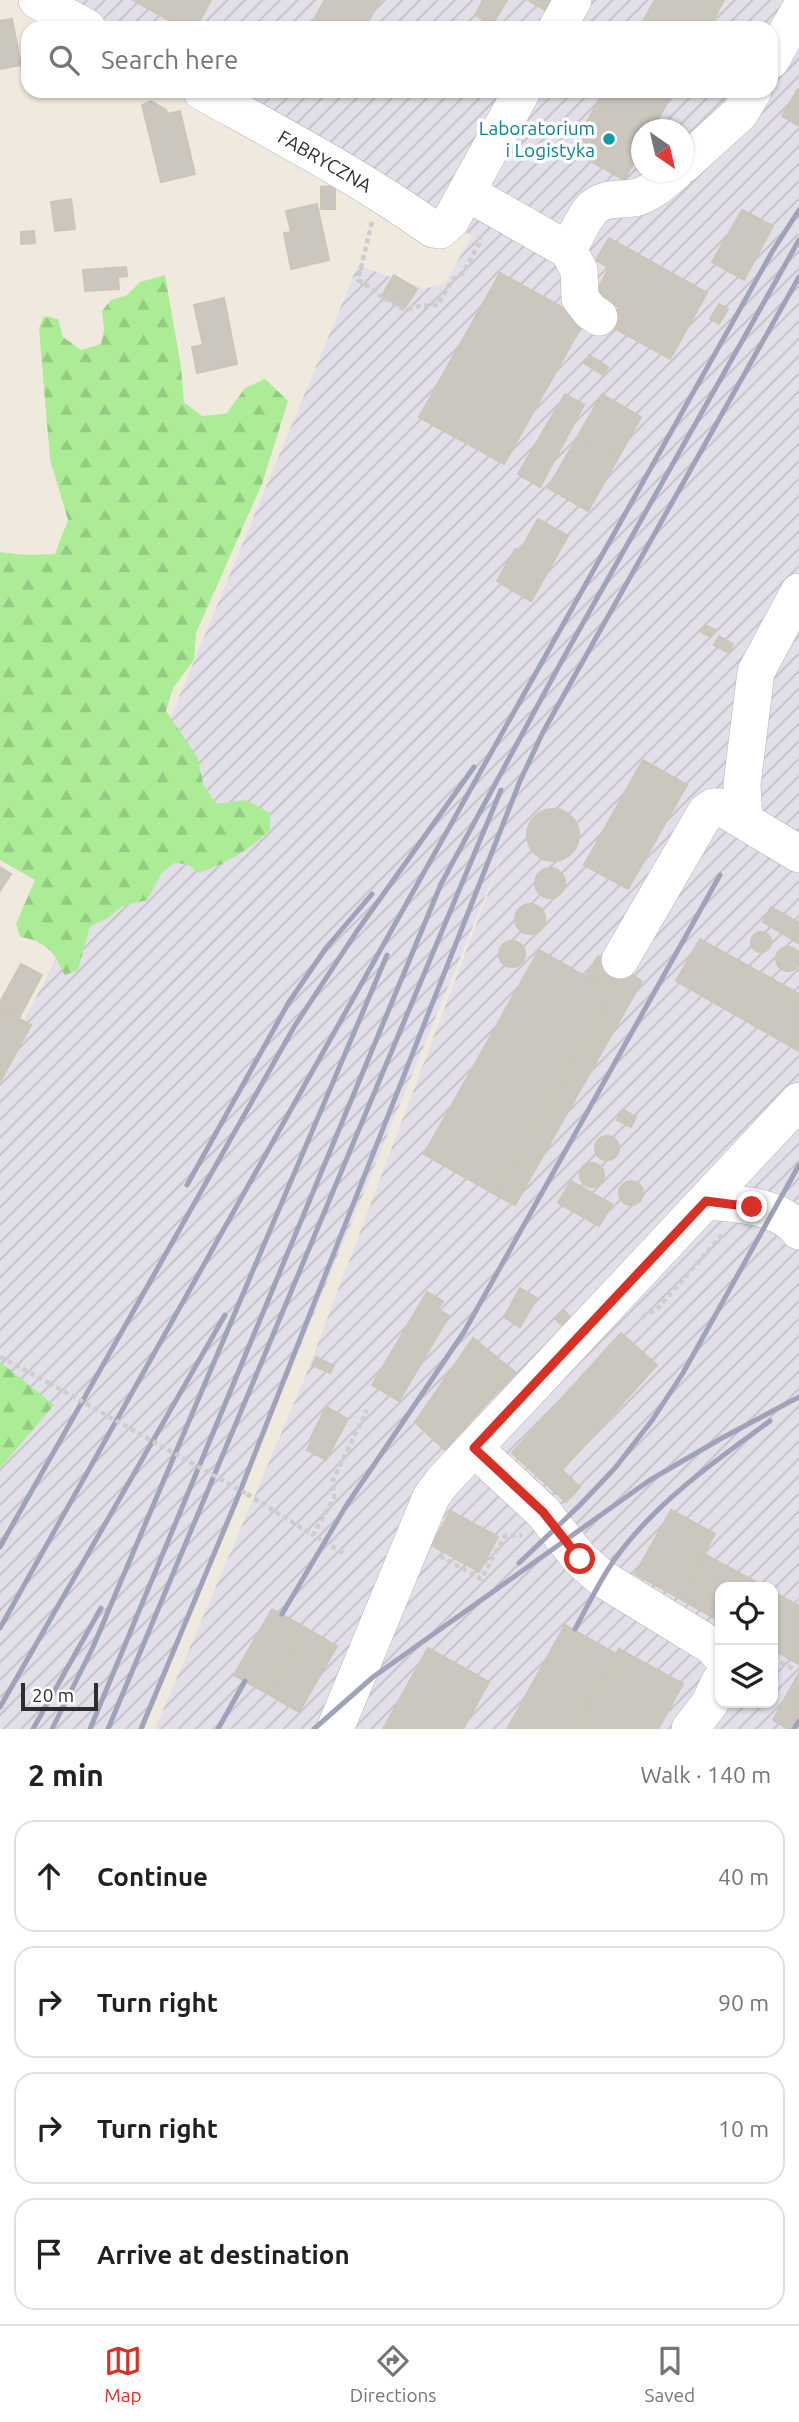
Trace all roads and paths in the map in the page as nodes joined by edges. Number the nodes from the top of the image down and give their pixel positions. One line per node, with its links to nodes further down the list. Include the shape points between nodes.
1 (37, 0): 4 (street)
2 (573, 0): 5 (street)
3 (799, 11): 6 (street)
4 (74, 21)
5 (561, 21)
6 (778, 48)
7 (214, 98): 12 (street, FABRYCZNA, via 319,156 433,229 445,226)
8 (519, 98): 12 (street)
9 (749, 98): 10 (street, via 740,113)
10 (694, 155)
11 (663, 182): 13 (street, via 638,197 607,200 592,209)
12 (467, 192): 13 (street)
13 (568, 250): 14 (street, via 579,270 580,298)
14 (599, 317)
15 (799, 592): 16 (street, via 756,672 742,783)
16 (744, 821): 17 (street); 18 (street, via 721,807 706,812)
17 (799, 853)
18 (620, 960)
19 (799, 1101): 20 (street)
20 (706, 1201): 21 (street); 26 (street)
21 (752, 1207): 22 (street, via 780,1215); 23 (path, via 657,1309)
22 (799, 1231)
23 (636, 1320)
24 (0, 1357): 27 (path, bridge)
25 (367, 1410): 27 (path, via 333,1480 334,1498)
26 (474, 1448): 31 (street, via 543,1512 580,1559 603,1579); 35 (street, via 443,1481 422,1514)
27 (313, 1535): 29 (path)
28 (528, 1535): 30 (path, via 505,1536 481,1579)
29 (343, 1553)
30 (435, 1553)
31 (715, 1649)
32 (778, 1661): 33 (path)
33 (795, 1670)
34 (715, 1692): 36 (street)
35 (335, 1729)
36 (690, 1729)

